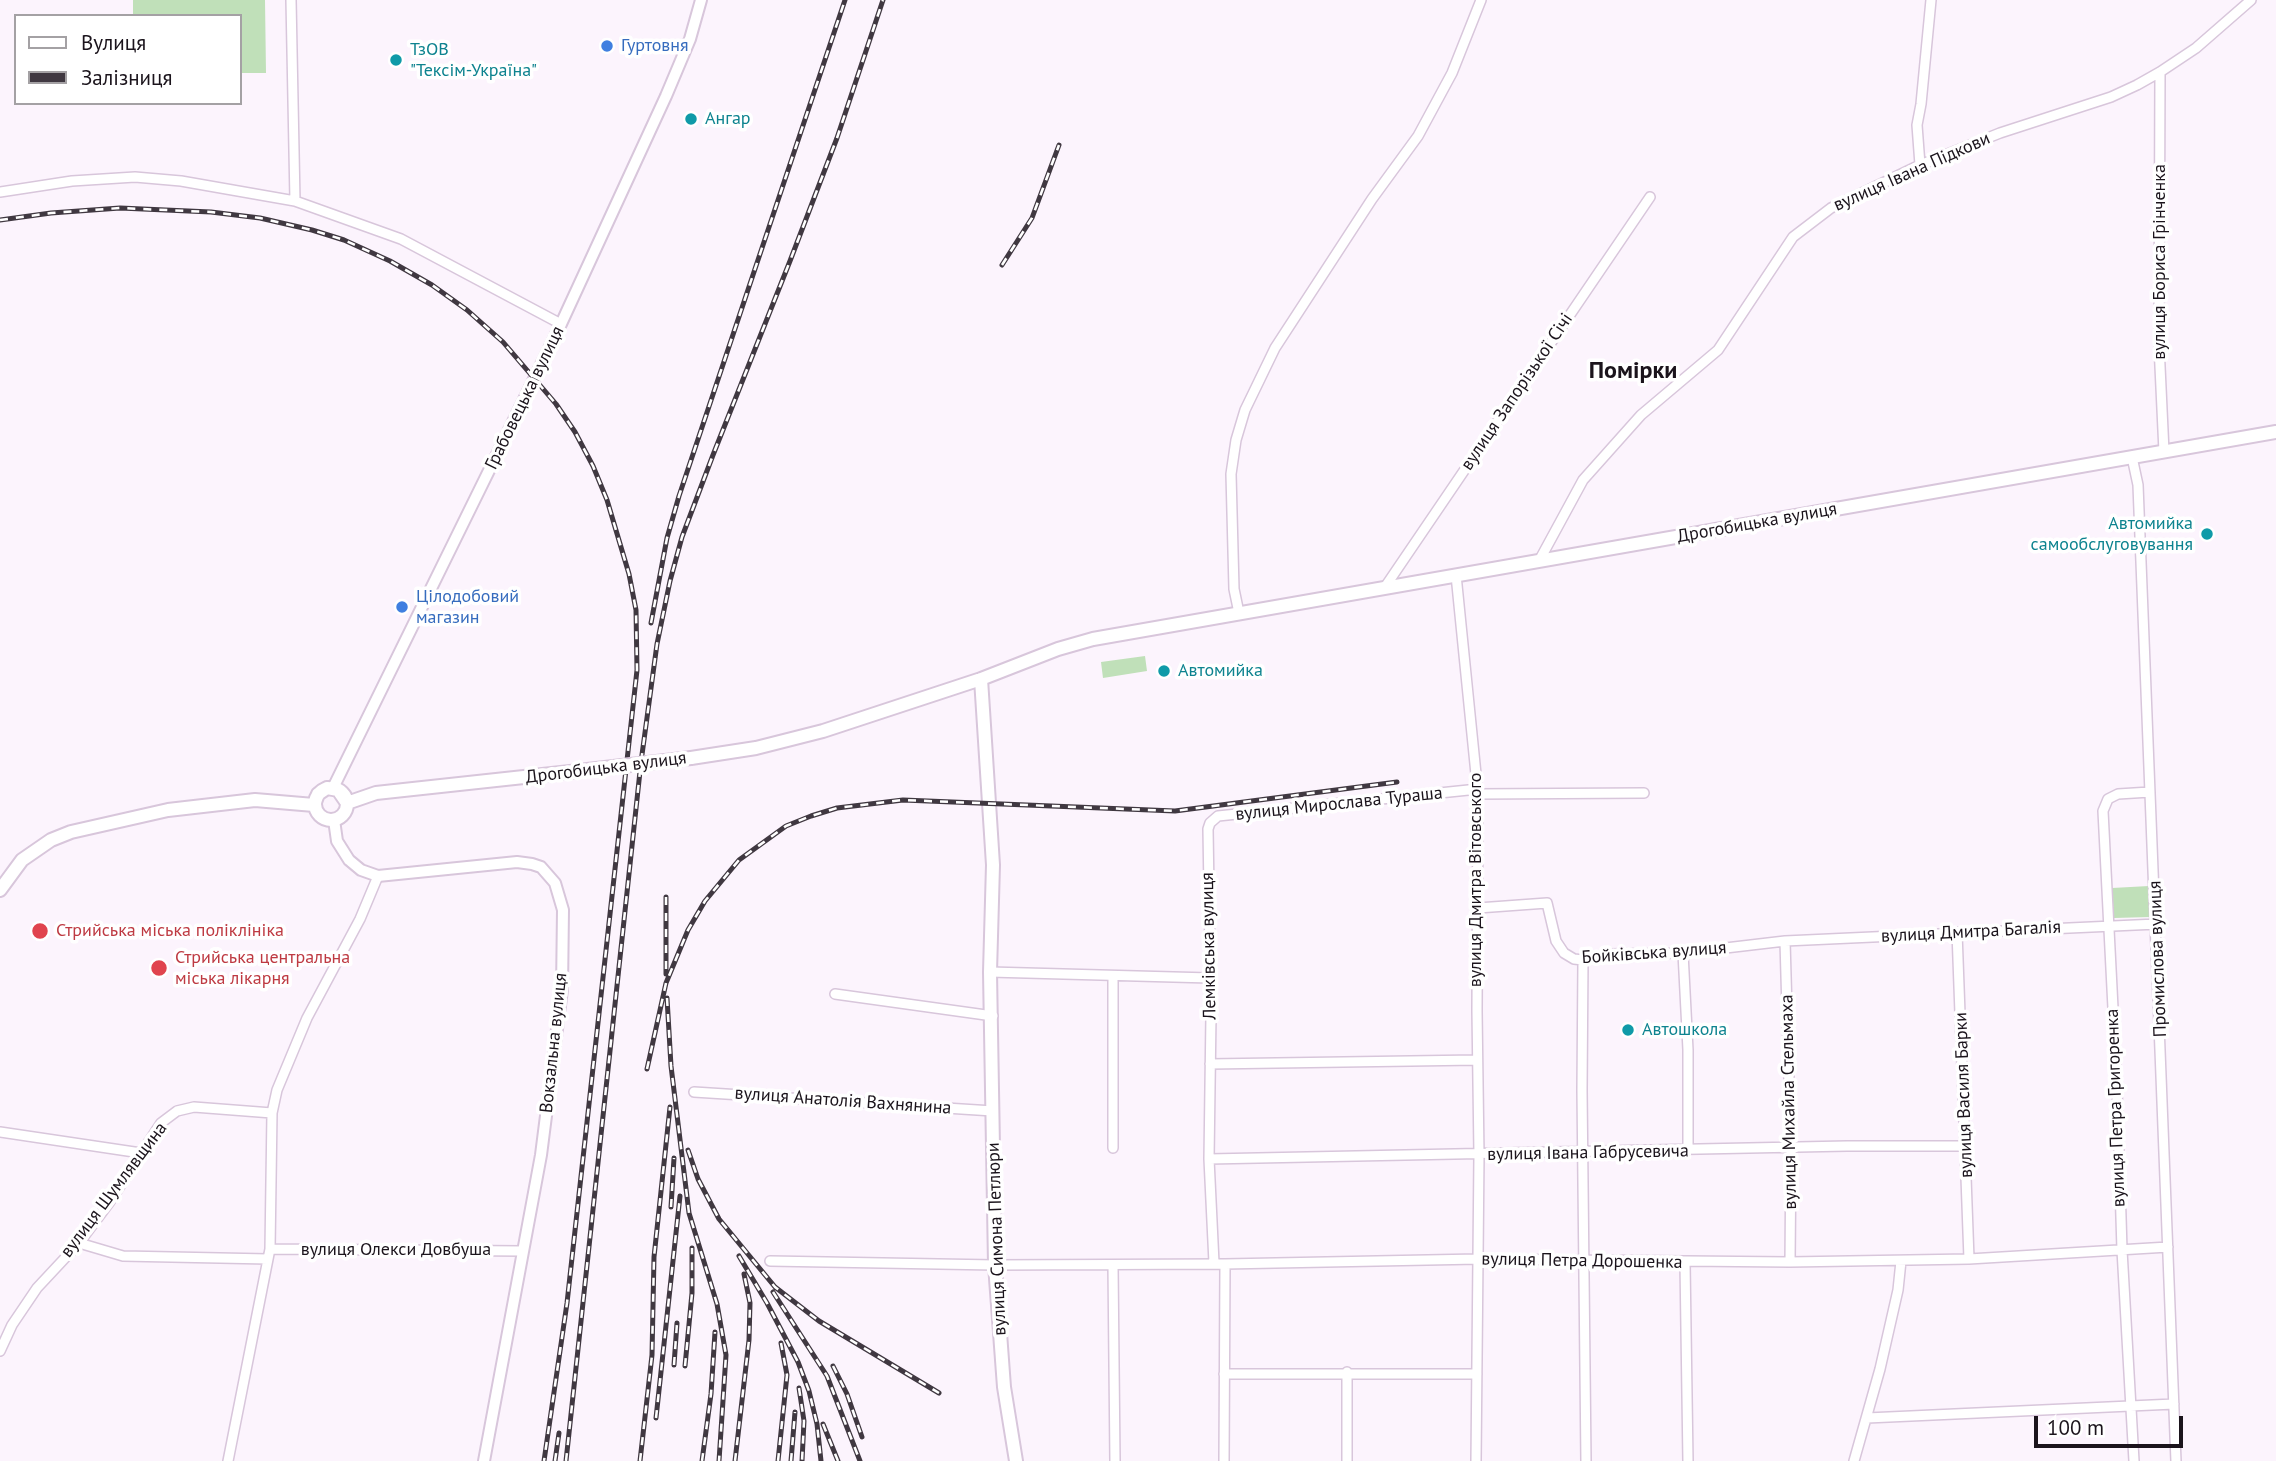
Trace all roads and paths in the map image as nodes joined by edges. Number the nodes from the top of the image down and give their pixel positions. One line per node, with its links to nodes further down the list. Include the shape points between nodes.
1 (291, 0): 10 (street)
2 (701, 0): 11 (street, Грабовецька вулиця, via 666,96)
3 (1481, 0): 18 (street, via 1452,73 1418,136 1275,348 1245,410 1231,474 1234,589)
4 (1931, 0): 7 (street, via 1917,125)
5 (2251, 0): 6 (street, вулиця Івана Підкови, via 2196,48)
6 (2160, 72): 7 (street, вулиця Івана Підкови, via 2111,97); 13 (street, вулиця Бориса Грінченка)
7 (1920, 165): 15 (street, вулиця Івана Підкови, via 1831,208 1793,237 1718,350 1641,415 1583,480)
8 (0, 192): 10 (street, via 135,177)
9 (1650, 197): 17 (street, вулиця Запорізької Січі)
10 (295, 201): 11 (street, via 401,239)
11 (561, 324): 20 (street, Грабовецька вулиця)
12 (2276, 432): 13 (main road, Дрогобицька вулиця)
13 (2164, 452): 14 (main road, Дрогобицька вулиця)
14 (2133, 457): 15 (main road, Дрогобицька вулиця); 22 (street, Промислова вулиця, via 2138,485)
15 (1539, 561): 16 (main road, Дрогобицька вулиця)
16 (1456, 575): 17 (main road, Дрогобицька вулиця); 21 (street, вулиця Дмитра Вітовського)
17 (1385, 587): 18 (main road, Дрогобицька вулиця)
18 (1239, 613): 19 (main road, Дрогобицька вулиця, via 1093,639)
19 (981, 679): 24 (main road, Дрогобицька вулиця, bridge, via 790,741 691,758 376,793); 37 (main road, вулиця Симона Петлюри, via 993,865)
20 (333, 788): 24 (main road); 25 (main road, via 322,790)
21 (1478, 792): 23 (street, вулиця Мирослава Тураша); 27 (street, вулиця Мирослава Тураша, via 1218,816); 30 (street, вулиця Дмитра Вітовського)
22 (2150, 792): 31 (street, Промислова вулиця); 32 (street, вулиця Петра Григоренка, via 2118,794 2108,799 2103,811)
23 (1644, 793)
24 (347, 803): 26 (main road, via 343,814)
25 (314, 805): 26 (main road, via 323,819); 29 (main road, via 255,800 168,810 71,832 35,849)
26 (334, 820): 28 (street, via 337,841 349,860)
27 (1208, 829): 39 (street, Лемківська вулиця)
28 (377, 876): 46 (street, via 360,919 307,1018); 59 (street, Вокзальна вулиця, via 517,862 541,867 555,883 563,911 562,990 541,1155)
29 (0, 890)
30 (1478, 908): 36 (street, Бойківська вулиця, via 1547,903 1556,941 1564,953); 42 (street, вулиця Дмитра Вітовського)
31 (2157, 924): 32 (street, вулиця Дмитра Багалія); 57 (street, Промислова вулиця)
32 (2108, 926): 33 (street, вулиця Дмитра Багалія); 58 (street, вулиця Петра Григоренка)
33 (1957, 932): 34 (street, вулиця Дмитра Багалія); 48 (street, вулиця Василя Барки)
34 (1785, 942): 35 (street, Бойківська вулиця); 50 (street, вулиця Михайла Стельмаха)
35 (1683, 953): 36 (street, Бойківська вулиця, via 1608,954); 51 (street)
36 (1583, 960): 52 (street)
37 (990, 972): 38 (street); 41 (main road, вулиця Симона Петлюри)
38 (1113, 976): 39 (street); 49 (street)
39 (1210, 978): 43 (street, Лемківська вулиця)
40 (835, 994): 41 (street)
41 (993, 1016): 45 (main road, вулиця Симона Петлюри)
42 (1477, 1060): 43 (street); 54 (street, вулиця Дмитра Вітовського)
43 (1210, 1063): 55 (street, Лемківська вулиця)
44 (694, 1092): 45 (street, вулиця Анатолія Вахнянина)
45 (993, 1111): 70 (main road, вулиця Симона Петлюри)
46 (272, 1113): 53 (street, вулиця Шумлявщина, via 194,1107 177,1111 161,1123); 60 (street)
47 (0, 1132): 53 (street)
48 (1966, 1146): 50 (street, вулиця Івана Габрусевича); 62 (street, вулиця Василя Барки)
49 (1113, 1148)
50 (1791, 1149): 51 (street, вулиця Івана Габрусевича); 66 (street, вулиця Михайла Стельмаха)
51 (1688, 1150): 52 (street, вулиця Івана Габрусевича)
52 (1583, 1151): 54 (street, вулиця Івана Габрусевича); 64 (street)
53 (141, 1153): 56 (street, вулиця Шумлявщина)
54 (1479, 1155): 55 (street, вулиця Івана Габрусевича); 61 (street, вулиця Дмитра Вітовського)
55 (1209, 1159): 67 (street, Лемківська вулиця)
56 (79, 1243): 60 (street, вулиця Олекси Довбуша, via 123,1256); 72 (street, вулиця Шумлявщина, via 37,1288)
57 (2168, 1247): 58 (street, вулиця Петра Дорошенка); 76 (street, Промислова вулиця)
58 (2122, 1250): 62 (street, вулиця Петра Дорошенка); 77 (street, вулиця Петра Григоренка)
59 (522, 1251): 60 (street, вулиця Олекси Довбуша); 80 (street, Вокзальна вулиця)
60 (269, 1254): 79 (street)
61 (1478, 1259): 64 (street, вулиця Петра Дорошенка); 69 (street, вулиця Петра Дорошенка); 75 (street, вулиця Дмитра Вітовського)
62 (1969, 1259): 65 (street, вулиця Петра Дорошенка)
63 (770, 1261): 70 (street, вулиця Петра Дорошенка)
64 (1585, 1261): 68 (street, вулиця Петра Дорошенка); 86 (street)
65 (1901, 1261): 66 (street, вулиця Петра Дорошенка); 78 (street)
66 (1790, 1262): 68 (street, вулиця Петра Дорошенка)
67 (1214, 1263): 69 (street, вулиця Петра Дорошенка); 71 (street, вулиця Петра Дорошенка)
68 (1685, 1263): 87 (street)
69 (1225, 1264): 74 (street)
70 (995, 1265): 71 (street, вулиця Петра Дорошенка); 81 (main road, вулиця Симона Петлюри, via 1004,1387)
71 (1113, 1265): 82 (street)
72 (0, 1351)
73 (1347, 1372): 74 (street); 75 (street); 84 (street)
74 (1224, 1374): 83 (street)
75 (1477, 1374): 85 (street, вулиця Дмитра Вітовського)
76 (2174, 1404): 77 (street); 90 (street, Промислова вулиця)
77 (2131, 1405): 78 (street); 89 (street, вулиця Петра Григоренка)
78 (1867, 1418): 88 (street)
79 (228, 1461)
80 (484, 1461)
81 (1016, 1461)
82 (1115, 1461)
83 (1224, 1461)
84 (1347, 1461)
85 (1476, 1461)
86 (1586, 1461)
87 (1688, 1461)
88 (1854, 1461)
89 (2134, 1461)
90 (2176, 1461)

